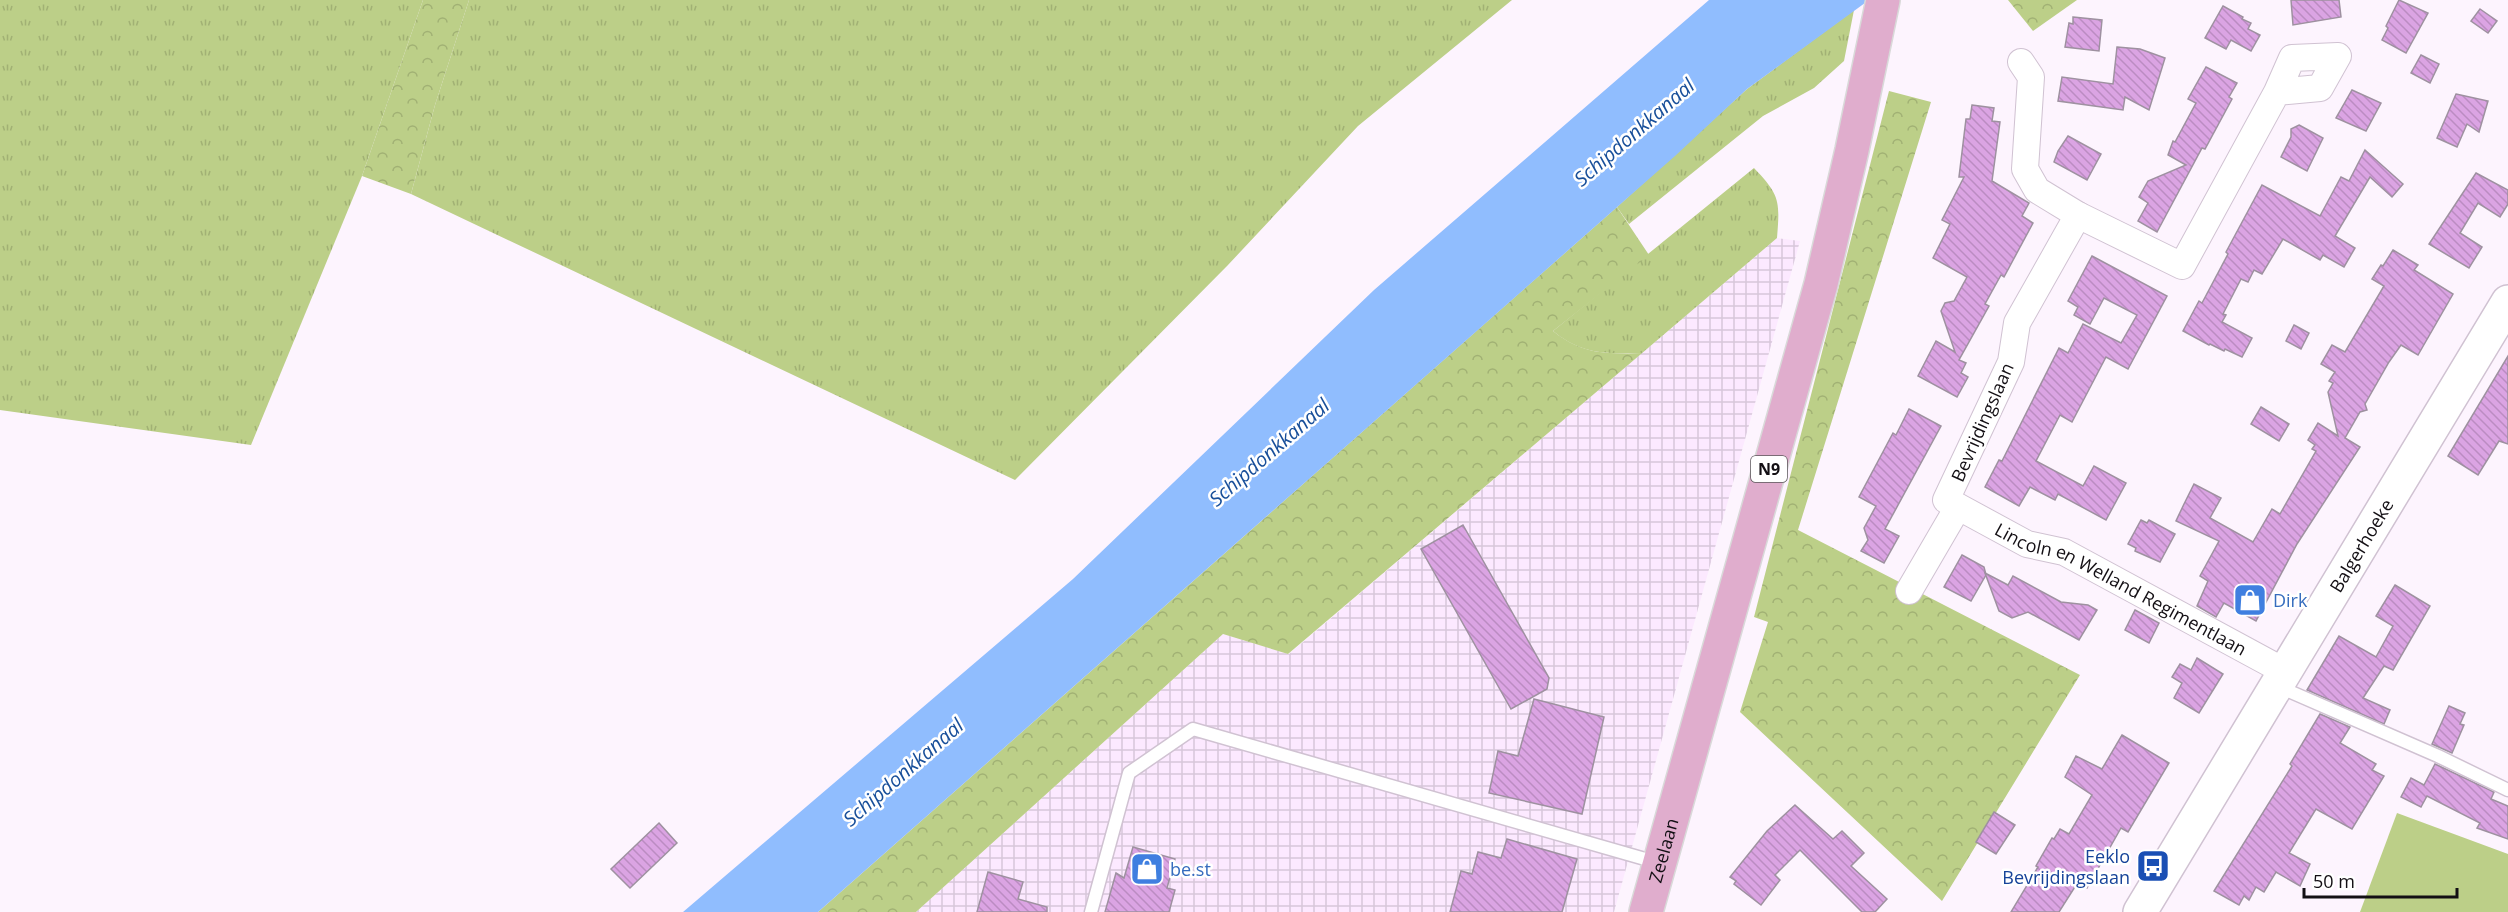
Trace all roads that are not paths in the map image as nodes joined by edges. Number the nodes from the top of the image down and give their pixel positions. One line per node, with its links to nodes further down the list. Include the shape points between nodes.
1 (1883, 0): 10 (main road, Zeelaan / N9, via 1821,284)
2 (2021, 62): 4 (street, via 2031,77 2025,169 2037,190)
3 (2277, 92): 4 (street, via 2182,266)
4 (2078, 215): 6 (street, Bevrijdingslaan, via 2017,323 2011,362)
5 (2508, 302): 8 (main road, Balgerhoeke)
6 (1952, 504): 7 (street); 8 (street, Lincoln en Welland Regimentlaan, via 2027,544 2064,552)
7 (1909, 591)
8 (2280, 678): 9 (lane); 13 (main road, Balgerhoeke)
9 (2508, 790)
10 (1660, 863): 11 (lane, via 1193,729 1129,773); 12 (main road, Zeelaan / N9)
11 (1091, 912)
12 (1646, 912)
13 (2140, 912)

